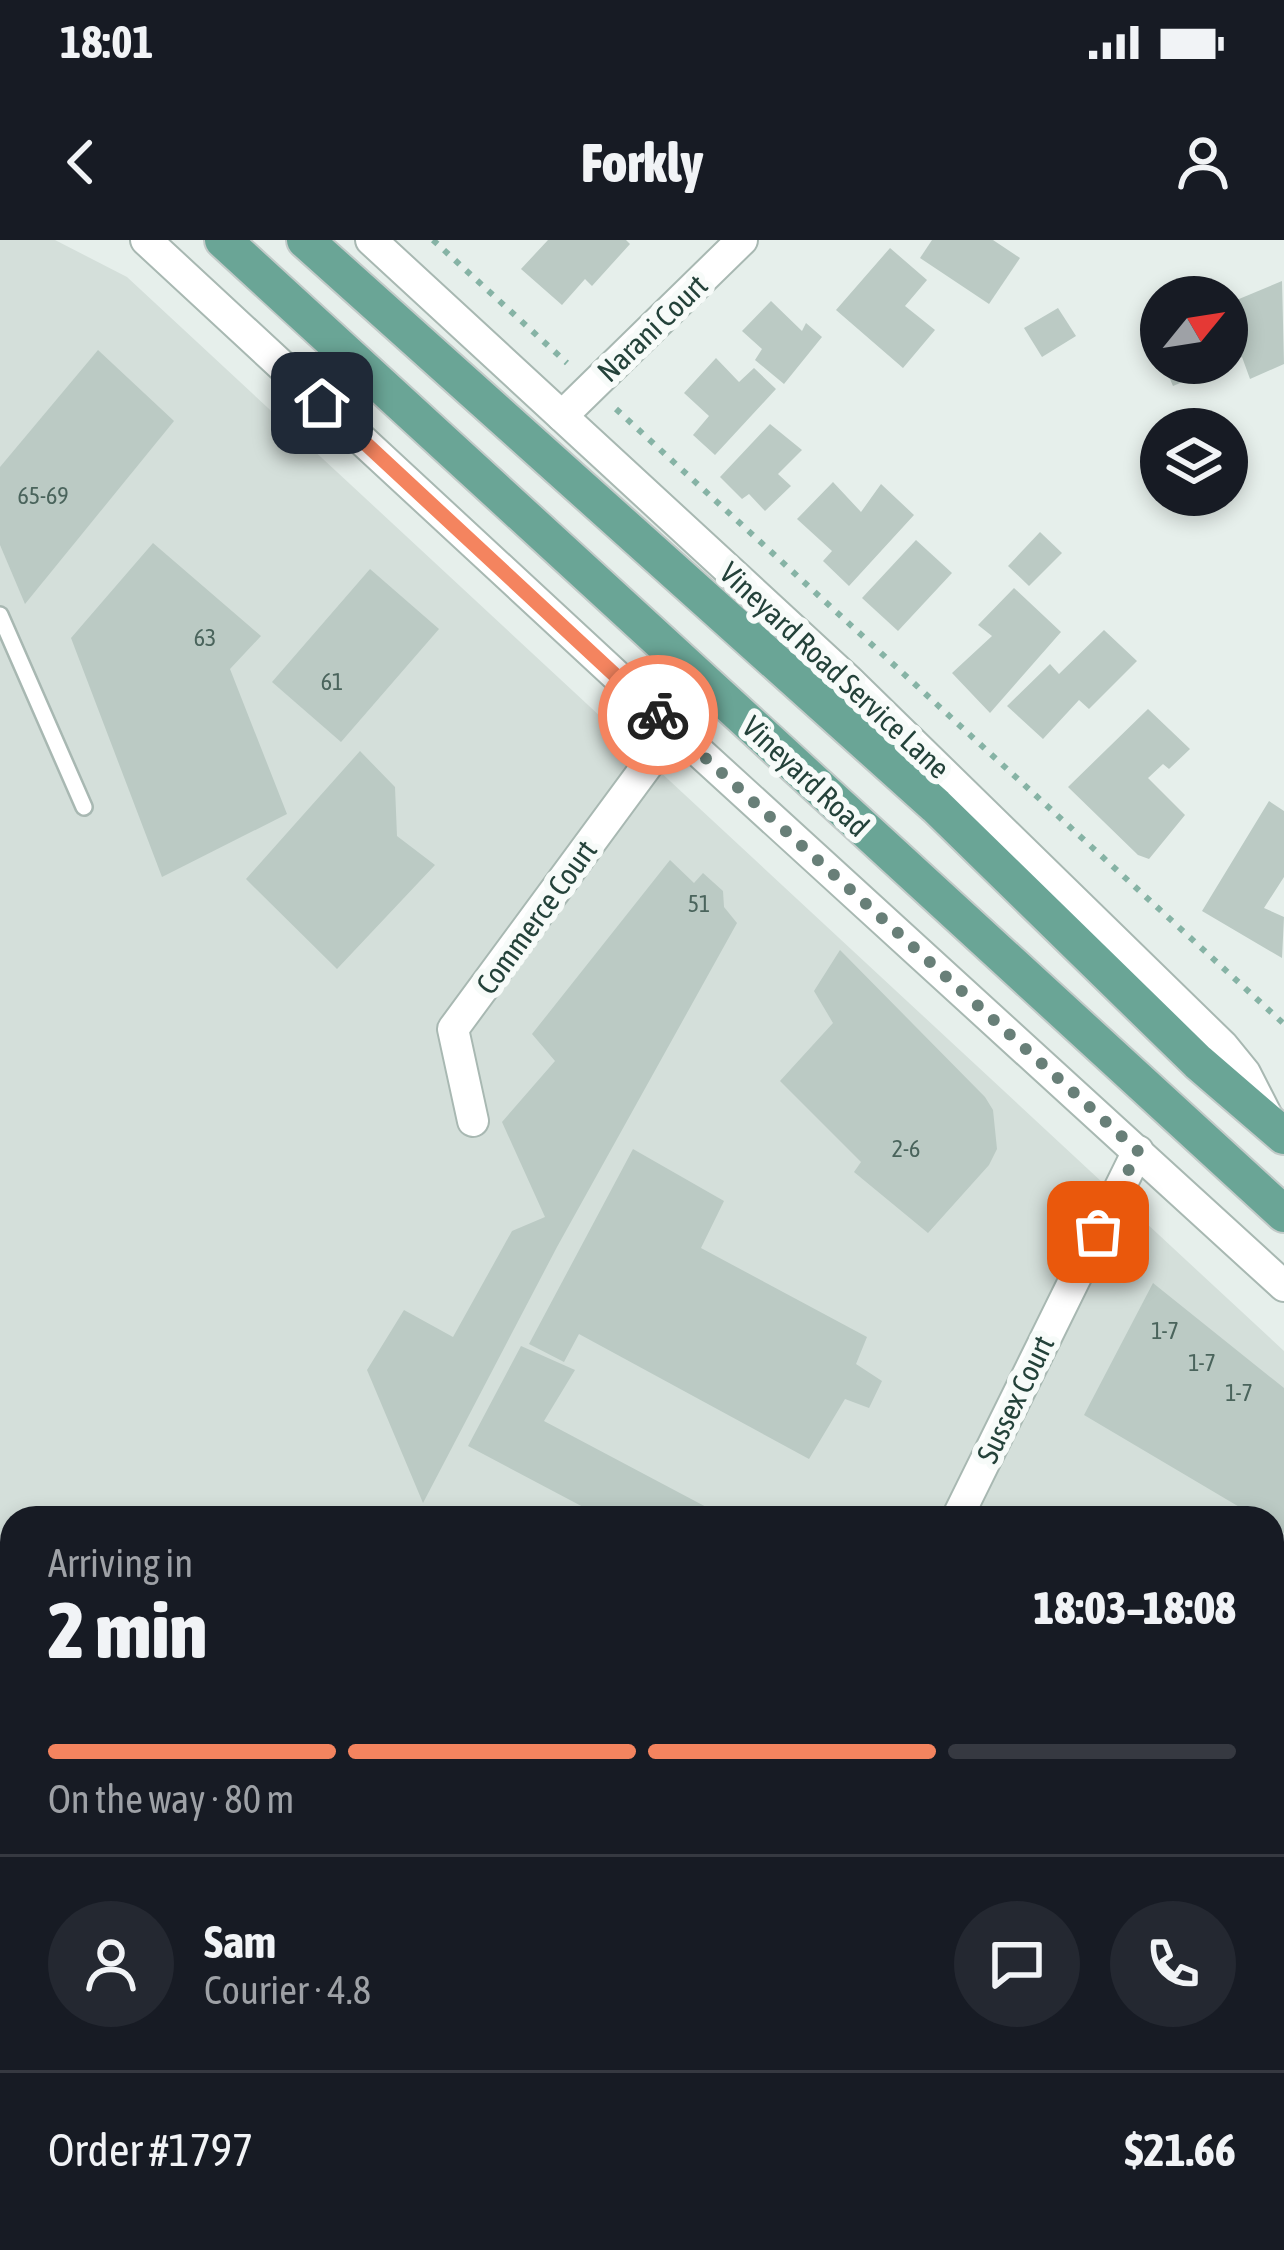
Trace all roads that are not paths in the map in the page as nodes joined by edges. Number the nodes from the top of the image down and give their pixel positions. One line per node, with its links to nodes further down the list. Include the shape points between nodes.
1 (146, 240): 8 (street)
2 (223, 240): 13 (main road, Vineyard Road)
3 (305, 240): 11 (main road, Vineyard Road, via 936,806)
4 (371, 240): 6 (street, Vineyard Road Service Lane)
5 (742, 240): 6 (street, Narani Court)
6 (562, 416): 11 (street, Vineyard Road Service Lane, via 848,679 1223,1046)
7 (0, 615): 9 (lane)
8 (674, 730): 10 (street, Commerce Court, via 453,1029); 12 (street)
9 (84, 807)
10 (473, 1121)
11 (1278, 1130)
12 (1138, 1151): 14 (street); 15 (street, Sussex Court)
13 (1284, 1214)
14 (1284, 1286)
15 (962, 1506)

